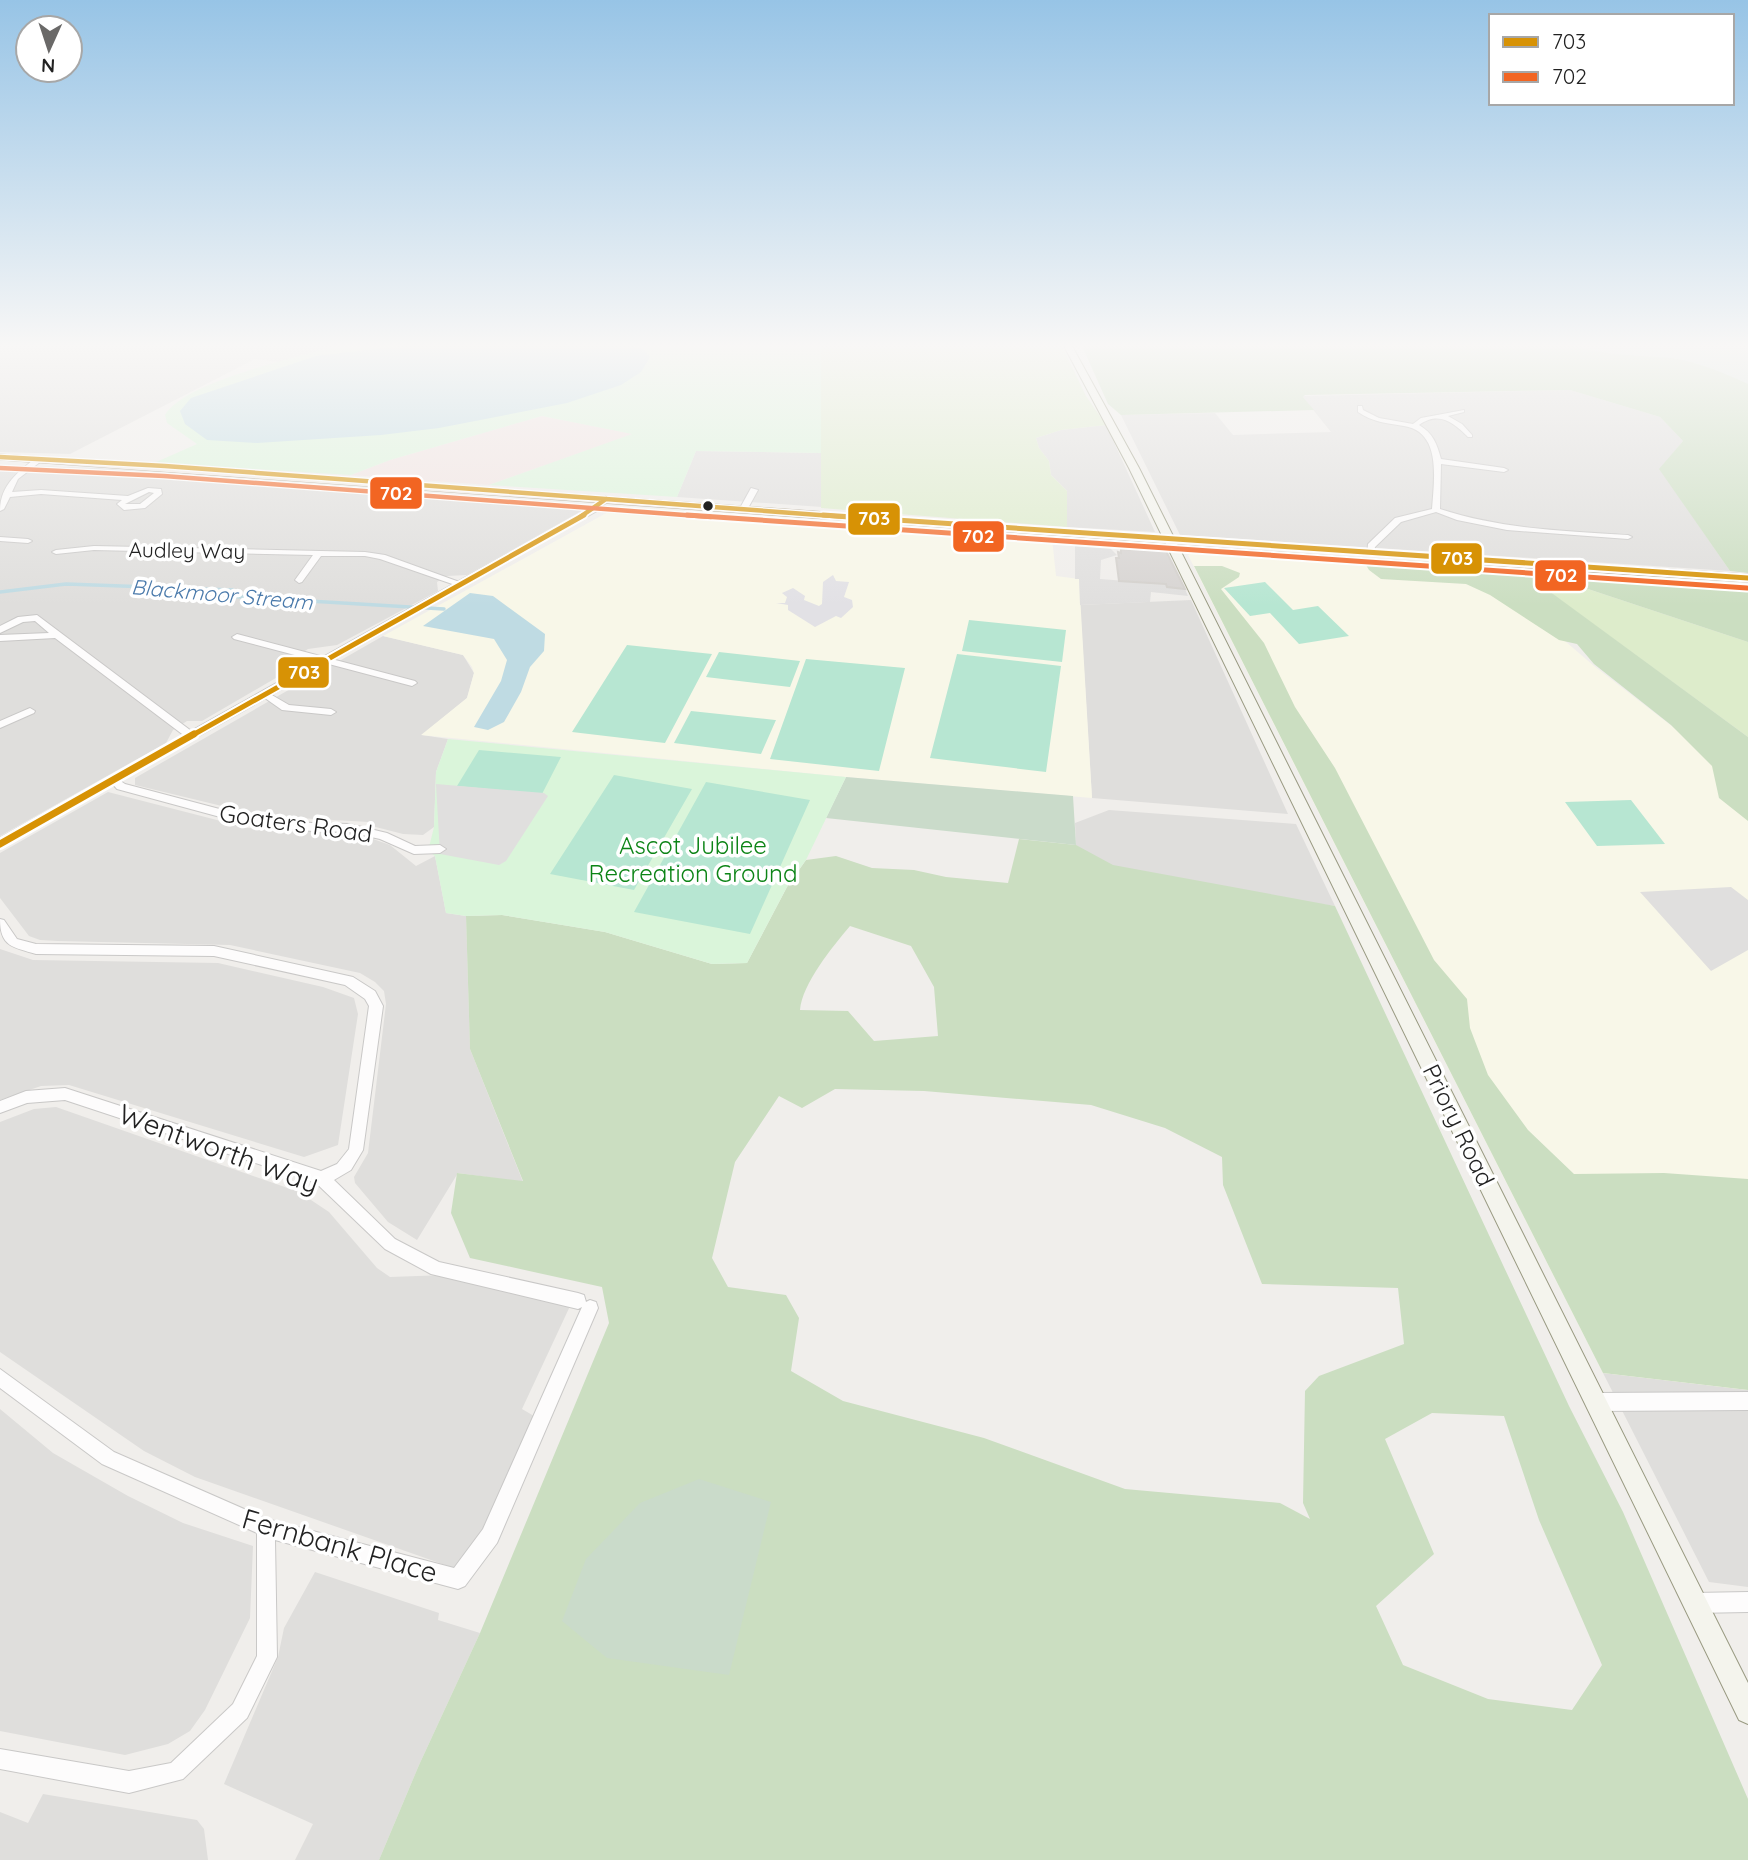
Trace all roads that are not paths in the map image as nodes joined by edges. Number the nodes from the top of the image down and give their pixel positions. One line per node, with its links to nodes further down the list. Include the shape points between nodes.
1 (1113, 433): 20 (main road, Priory Road)
2 (1423, 433): 7 (street, via 1435,445)
3 (1468, 433): 4 (street)
4 (1471, 436)
5 (0, 457): 6 (main road)
6 (40, 459): 9 (street); 14 (main road)
7 (1437, 465): 8 (street); 17 (street)
8 (1504, 470)
9 (12, 484): 10 (street); 12 (street)
10 (0, 485)
11 (754, 490): 15 (street)
12 (7, 495): 13 (street, via 33,492); 16 (street)
13 (130, 498)
14 (606, 499): 15 (main road); 27 (street)
15 (744, 508): 20 (main road)
16 (0, 509)
17 (1436, 510): 18 (street, via 1502,529); 24 (street, via 1398,520 1371,546)
18 (1628, 537)
19 (0, 539): 21 (street)
20 (1169, 540): 24 (main road); 48 (main road, Priory Road)
21 (28, 541)
22 (55, 552): 23 (street, Audley Way, via 94,548)
23 (319, 553): 26 (street); 27 (street, Audley Way, via 377,556)
24 (1370, 554): 25 (main road)
25 (1748, 578)
26 (299, 580)
27 (461, 584): 32 (street)
28 (0, 630): 29 (street, via 21,619 37,618)
29 (57, 635): 31 (street); 38 (street)
30 (237, 637): 32 (street)
31 (0, 638)
32 (324, 659): 33 (street); 34 (street)
33 (412, 683)
34 (265, 694): 36 (street, via 286,708); 38 (street)
35 (30, 711): 37 (street)
36 (331, 712)
37 (0, 725)
38 (190, 735): 39 (street)
39 (113, 779): 40 (street); 41 (street, Goaters Road, via 121,787 246,820 349,828 383,835 414,850)
40 (0, 844)
41 (440, 849)
42 (0, 923): 44 (street, via 13,942 36,949 214,951 348,981 370,995 376,1006 356,1150 338,1173)
43 (0, 1107): 44 (street, Wentworth Way, via 26,1097 65,1094)
44 (321, 1178): 45 (street, Wentworth Way, via 390,1244 437,1269)
45 (584, 1304): 49 (street, Fernbank Place, via 490,1536 458,1579)
46 (0, 1377): 49 (street, Fernbank Place, via 108,1458)
47 (1748, 1401): 48 (street)
48 (1596, 1402): 51 (main road, Priory Road)
49 (266, 1528): 53 (street, via 267,1657 240,1711 201,1751 176,1772 129,1782)
50 (1748, 1602): 51 (street)
51 (1694, 1603): 52 (main road, Priory Road)
52 (1748, 1711)
53 (0, 1759)

